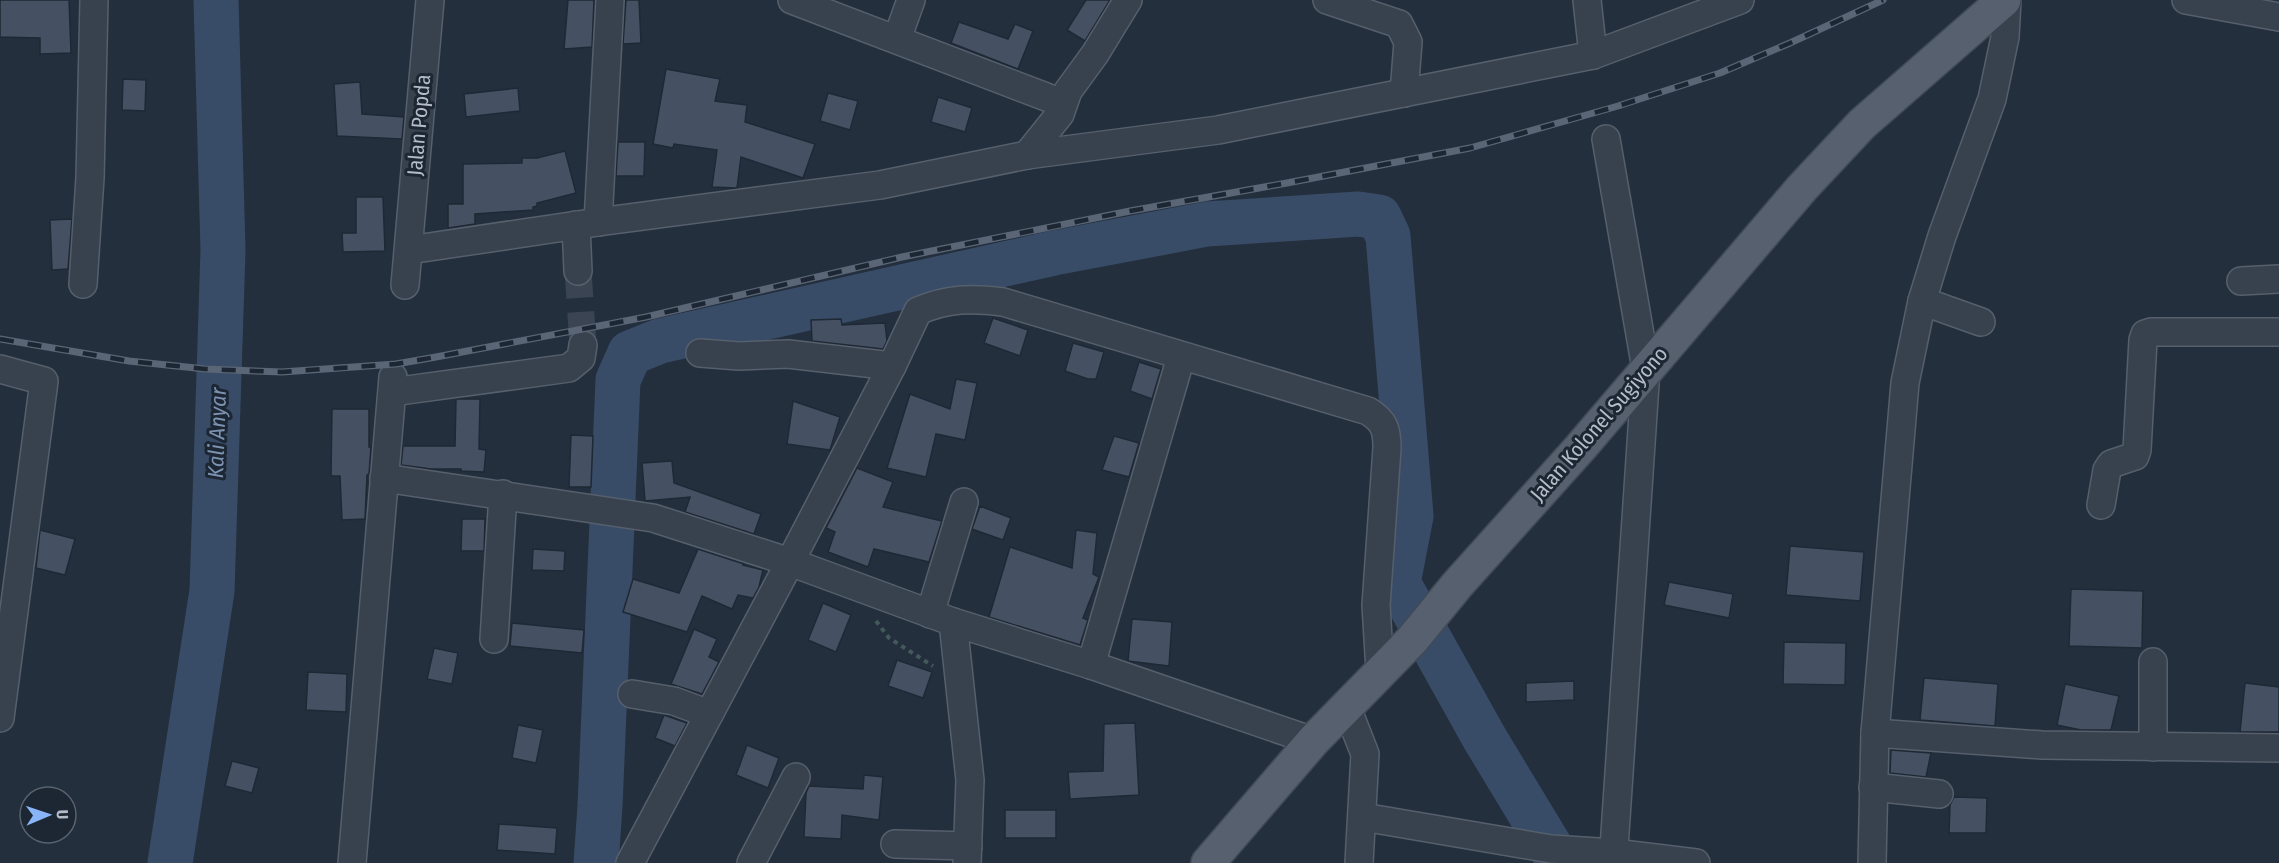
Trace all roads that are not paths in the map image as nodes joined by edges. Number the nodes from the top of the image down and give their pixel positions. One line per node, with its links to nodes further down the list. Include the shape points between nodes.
1 (94, 0): 25 (street)
2 (430, 0): 21 (street, Jalan Popda)
3 (610, 0): 20 (street)
4 (792, 0): 13 (street)
5 (911, 0): 13 (street)
6 (1128, 0): 16 (street)
7 (1327, 0): 15 (street, via 1399,24 1408,42)
8 (1587, 0): 14 (street)
9 (1740, 0): 14 (street)
10 (2006, 0): 27 (street, via 2005,37 1992,99); 35 (main road, Jalan Kolonel Sugiyono, via 1862,124)
11 (2186, 0): 12 (street)
12 (2279, 17)
13 (897, 39): 16 (street)
14 (1593, 55): 15 (street)
15 (1404, 93): 18 (street, via 1218,130)
16 (1061, 108): 18 (street); 19 (street)
17 (1606, 139): 35 (street)
18 (1088, 146): 19 (street)
19 (1027, 155): 20 (street, via 880,185)
20 (587, 224): 21 (street); 22 (street)
21 (409, 250): 26 (street, Jalan Popda)
22 (578, 271)
23 (2279, 279): 24 (street)
24 (2241, 281)
25 (83, 284)
26 (405, 285)
27 (1922, 301): 28 (street); 50 (street, via 1903,404)
28 (1982, 322)
29 (2279, 332): 39 (street, via 2145,334 2137,450 2135,456 2111,464 2107,470)
30 (584, 345): 36 (street, via 580,358 569,368 393,385)
31 (700, 352): 33 (street, via 739,356 788,354)
32 (1181, 357): 33 (street, via 1004,302 976,299 939,302 918,311); 43 (street, via 1368,411 1385,425 1388,448 1376,605); 45 (street)
33 (892, 366): 40 (street)
34 (0, 369): 47 (street, via 44,381)
35 (1646, 369): 43 (main road, Jalan Kolonel Sugiyono); 60 (street)
36 (384, 478): 37 (street); 61 (street)
37 (502, 494): 40 (street, via 636,515); 42 (street)
38 (964, 502): 41 (street)
39 (2101, 505)
40 (790, 562): 41 (street); 48 (street)
41 (941, 618): 45 (street); 59 (street, via 959,681 970,780)
42 (494, 639)
43 (1391, 661): 49 (main road, Jalan Kolonel Sugiyono)
44 (2153, 662): 52 (street)
45 (1091, 665): 51 (street)
46 (632, 694): 48 (street, via 665,699)
47 (1, 703)
48 (709, 714): 62 (street)
49 (1355, 728): 51 (main road, Jalan Kolonel Sugiyono); 57 (street)
50 (1875, 733): 52 (street, via 2042,745); 55 (street)
51 (1313, 741): 64 (main road, Jalan Kolonel Sugiyono)
52 (2153, 747): 53 (street)
53 (2279, 748)
54 (795, 777): 63 (street)
55 (1874, 787): 56 (street); 67 (street)
56 (1939, 794)
57 (1363, 817): 60 (street, via 1551,849 1587,850); 65 (street)
58 (895, 844): 59 (street)
59 (968, 854)
60 (1614, 858): 66 (street)
61 (352, 863)
62 (630, 863)
63 (751, 863)
64 (1208, 863)
65 (1359, 863)
66 (1696, 863)
67 (1872, 863)

